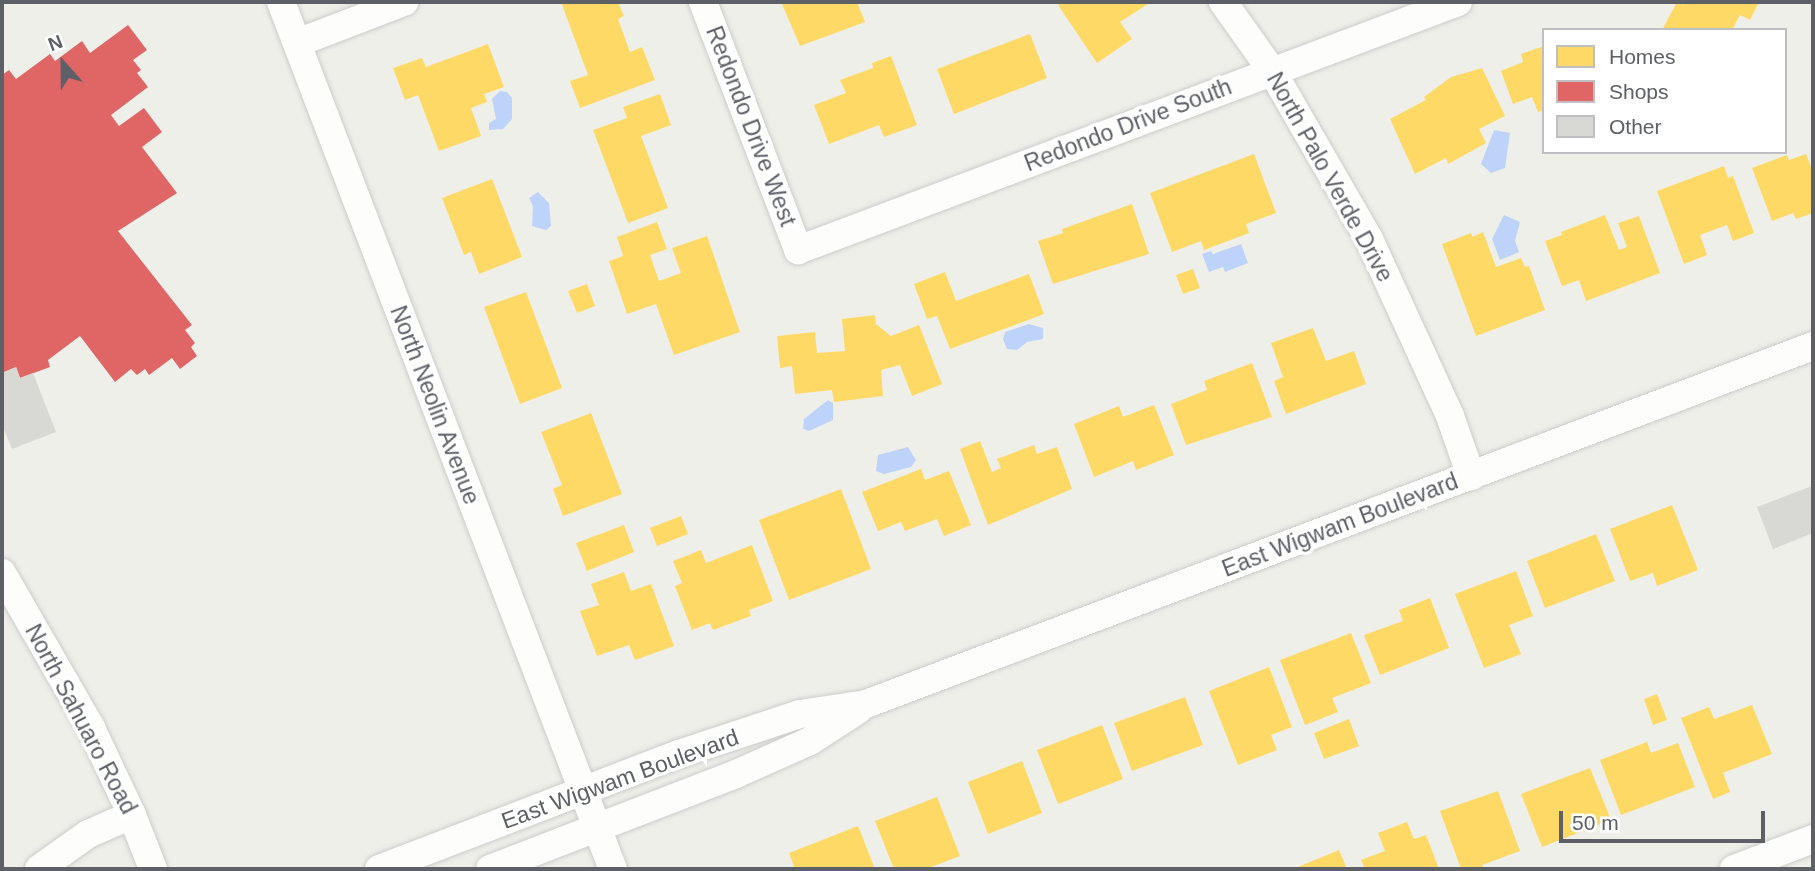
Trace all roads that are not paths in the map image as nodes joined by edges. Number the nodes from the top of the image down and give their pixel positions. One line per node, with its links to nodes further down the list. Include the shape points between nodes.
1 (281, 2): 6 (street, North Neolin Avenue)
2 (404, 2): 6 (street)
3 (703, 2): 8 (street, Redondo Drive West)
4 (1223, 2): 7 (street, North Palo Verde Drive)
5 (1458, 2): 7 (street, Redondo Drive South)
6 (297, 43): 13 (street, North Neolin Avenue)
7 (1272, 71): 8 (street, Redondo Drive South); 10 (street, North Palo Verde Drive, via 1369,239 1450,416)
8 (798, 250)
9 (1813, 346): 10 (street, East Wigwam Boulevard)
10 (1471, 476): 12 (street, East Wigwam Boulevard)
11 (2, 573): 14 (street, North Sahuaro Road, via 80,709)
12 (866, 704): 13 (street, East Wigwam Boulevard, via 810,741 736,774); 13 (street, East Wigwam Boulevard, via 800,714 678,754)
13 (590, 810): 18 (street, East Wigwam Boulevard); 19 (street, East Wigwam Boulevard); 20 (street, North Neolin Avenue)
14 (132, 814): 16 (street, via 88,834); 17 (street, North Sahuaro Road)
15 (1813, 839): 21 (street)
16 (39, 869)
17 (153, 869)
18 (379, 869)
19 (490, 869)
20 (613, 869)
21 (1734, 869)

